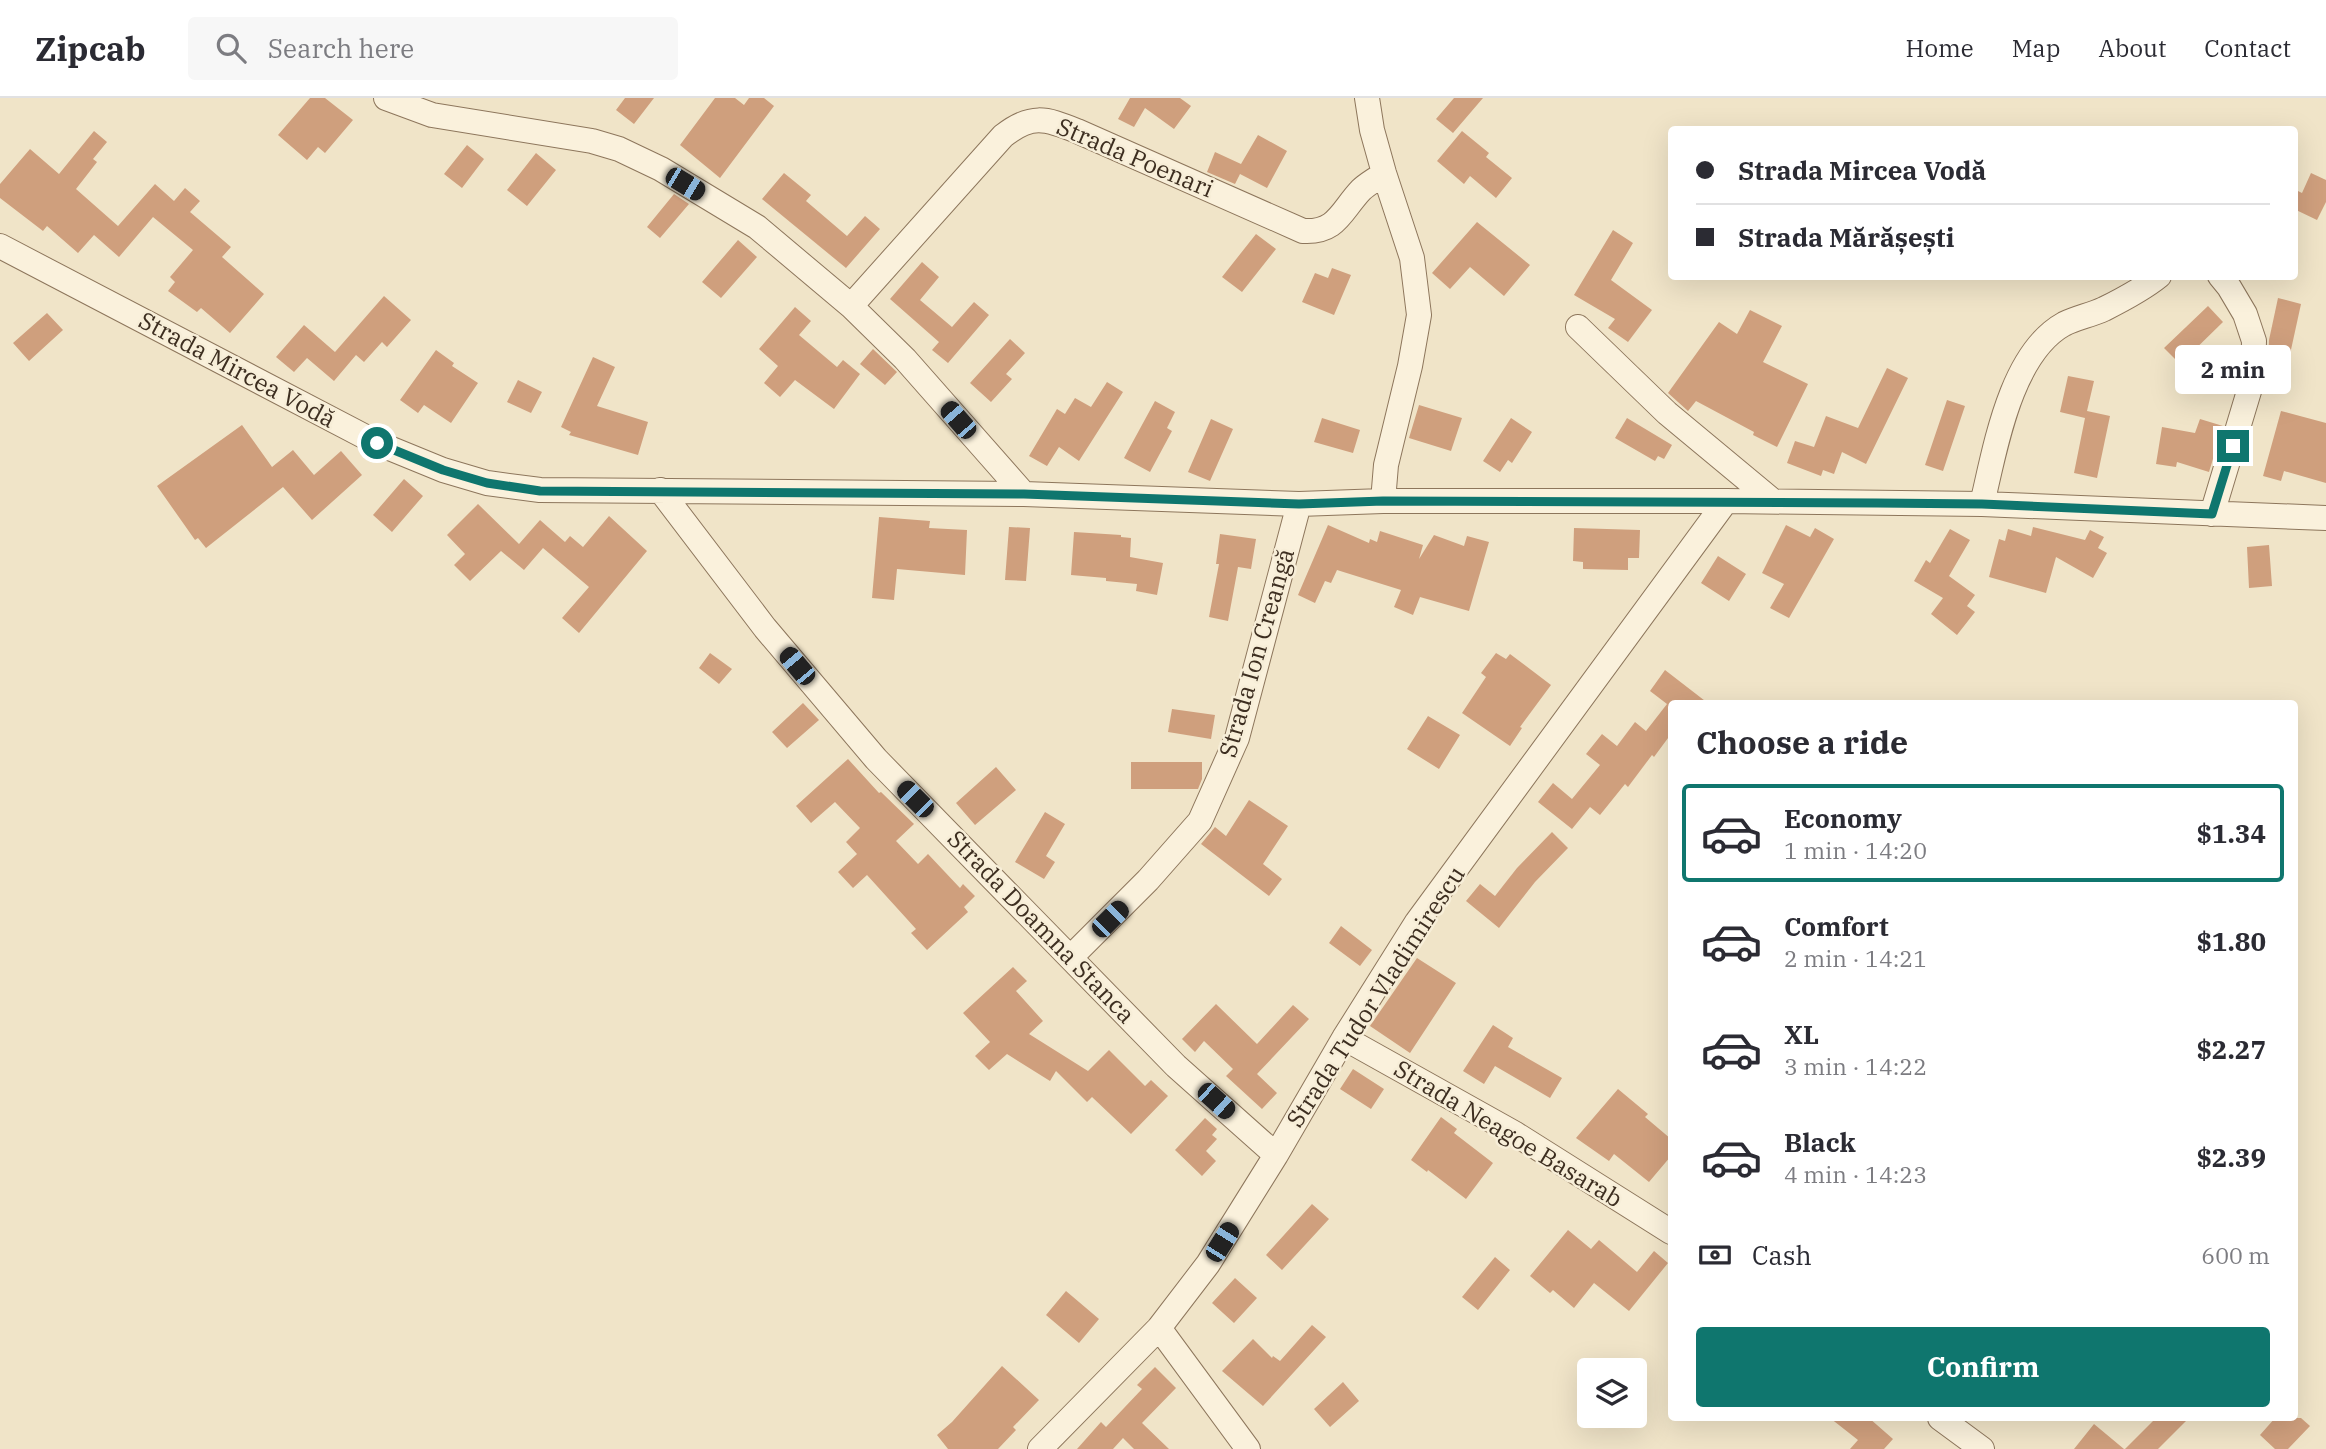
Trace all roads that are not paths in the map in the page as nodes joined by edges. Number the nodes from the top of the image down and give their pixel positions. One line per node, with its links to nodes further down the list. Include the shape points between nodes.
1 (386, 98): 7 (street, via 432,116 619,149 757,227)
2 (1367, 98): 3 (street)
3 (1384, 173): 7 (street, Strada Poenari, via 1363,188 1331,226 1318,232 1303,231 1056,122 1035,119 1016,125 1003,136); 11 (street, via 1412,258 1419,315 1386,465)
4 (0, 246): 9 (street, Strada Mircea Vodă, via 377,443 443,470 540,491)
5 (2152, 280): 15 (street, via 2047,336 2023,370 2003,414)
6 (2223, 280): 16 (street, via 2245,314 2254,341 2253,378)
7 (851, 306): 10 (street, via 905,359)
8 (1578, 327): 13 (street, via 1667,413)
9 (660, 490): 10 (street, Strada Mircea Vodă); 18 (street, Strada Doamna Stanca, via 765,628 876,759)
10 (1024, 494): 14 (street, Strada Mircea Vodă)
11 (1383, 501): 12 (street, Strada Mircea Vodă); 14 (street, Strada Mircea Vodă)
12 (1726, 501): 13 (street, Strada Mircea Vodă); 19 (street, Strada Tudor Vladimirescu, via 1417,922)
13 (1773, 501): 15 (street, Strada Mircea Vodă)
14 (1299, 504): 18 (street, Strada Ion Creangă, via 1237,738 1200,821)
15 (1982, 504): 16 (street, Strada Mircea Vodă)
16 (2212, 514): 17 (street, Strada Mircea Vodă)
17 (2326, 518)
18 (1071, 957): 20 (street, Strada Doamna Stanca, via 1176,1066)
19 (1344, 1038): 20 (street, Strada Tudor Vladimirescu); 21 (street, Strada Neagoe Basarab, via 1514,1133)
20 (1276, 1155): 22 (street, Strada Tudor Vladimirescu, via 1208,1264)
21 (1668, 1230)
22 (1159, 1328): 24 (street, Strada Tudor Vladimirescu); 25 (street)
23 (1944, 1421): 26 (street)
24 (1040, 1449)
25 (1248, 1449)
26 (1982, 1449)

